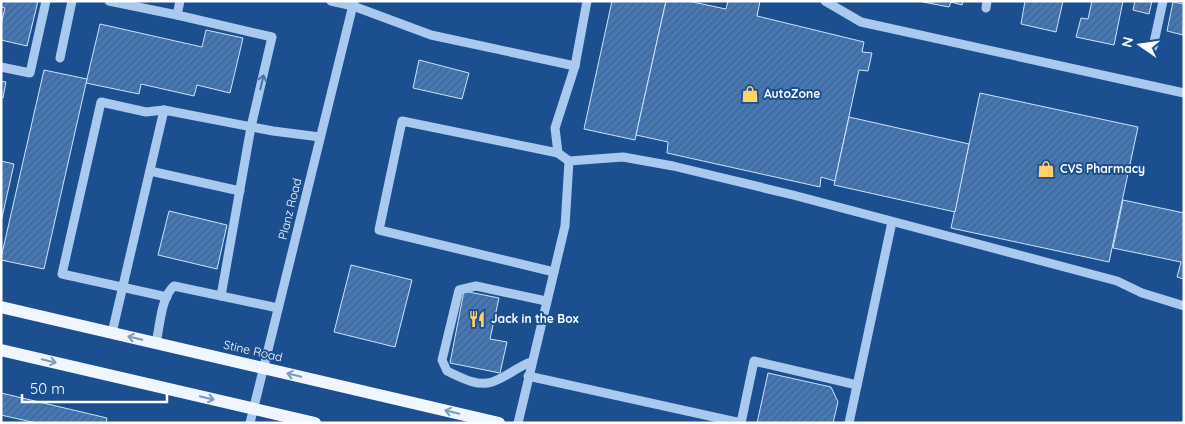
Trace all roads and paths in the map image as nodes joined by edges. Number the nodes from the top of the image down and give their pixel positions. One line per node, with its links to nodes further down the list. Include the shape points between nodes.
1 (46, 1): 14 (street, via 30,74)
2 (72, 1): 12 (street)
3 (109, 1): 10 (street)
4 (180, 1): 10 (street)
5 (331, 1): 9 (street)
6 (588, 1): 13 (street)
7 (824, 1): 15 (street, via 861,22)
8 (1163, 1): 11 (street)
9 (354, 4): 13 (street, via 431,35); 18 (street, Planz Road)
10 (177, 15): 17 (street, one-way to 10, via 272,37)
11 (1153, 47)
12 (60, 58)
13 (575, 66): 19 (street, via 555,128)
14 (1, 67)
15 (1184, 94)
16 (164, 110): 17 (street); 21 (street); 25 (street, via 146,112 101,102 62,274)
17 (251, 126): 18 (street); 22 (street)
18 (320, 137): 31 (street, Planz Road)
19 (558, 153): 20 (street); 24 (street, via 402,121 379,230)
20 (569, 161): 23 (street, via 623,157 673,166); 24 (street, via 565,226)
21 (150, 171): 22 (street); 25 (street)
22 (240, 191): 26 (street)
23 (892, 222): 29 (street, via 1117,281 1142,293); 38 (street)
24 (554, 272): 28 (street)
25 (123, 287): 27 (street); 32 (street)
26 (221, 296): 27 (street, via 174,286); 31 (street)
27 (167, 297): 33 (street)
28 (546, 302): 35 (street); 35 (street, via 476,286 460,290 442,360 447,371 470,381 492,382)
29 (1184, 306)
30 (1, 307): 32 (main road, Stine Road)
31 (278, 308): 36 (street, Planz Road)
32 (112, 333): 33 (main road, Stine Road, one-way to 32)
33 (156, 343): 36 (main road, Stine Road)
34 (1, 350): 39 (main road, one-way to 39)
35 (531, 362): 37 (street)
36 (262, 368): 39 (street, Planz Road); 42 (main road, Stine Road, one-way to 36)
37 (528, 376): 38 (street, via 740,423 754,361); 43 (street)
38 (857, 384): 44 (street)
39 (253, 408): 40 (street, Planz Road); 41 (main road)
40 (250, 423)
41 (315, 423)
42 (499, 423)
43 (518, 423)
44 (848, 423)

